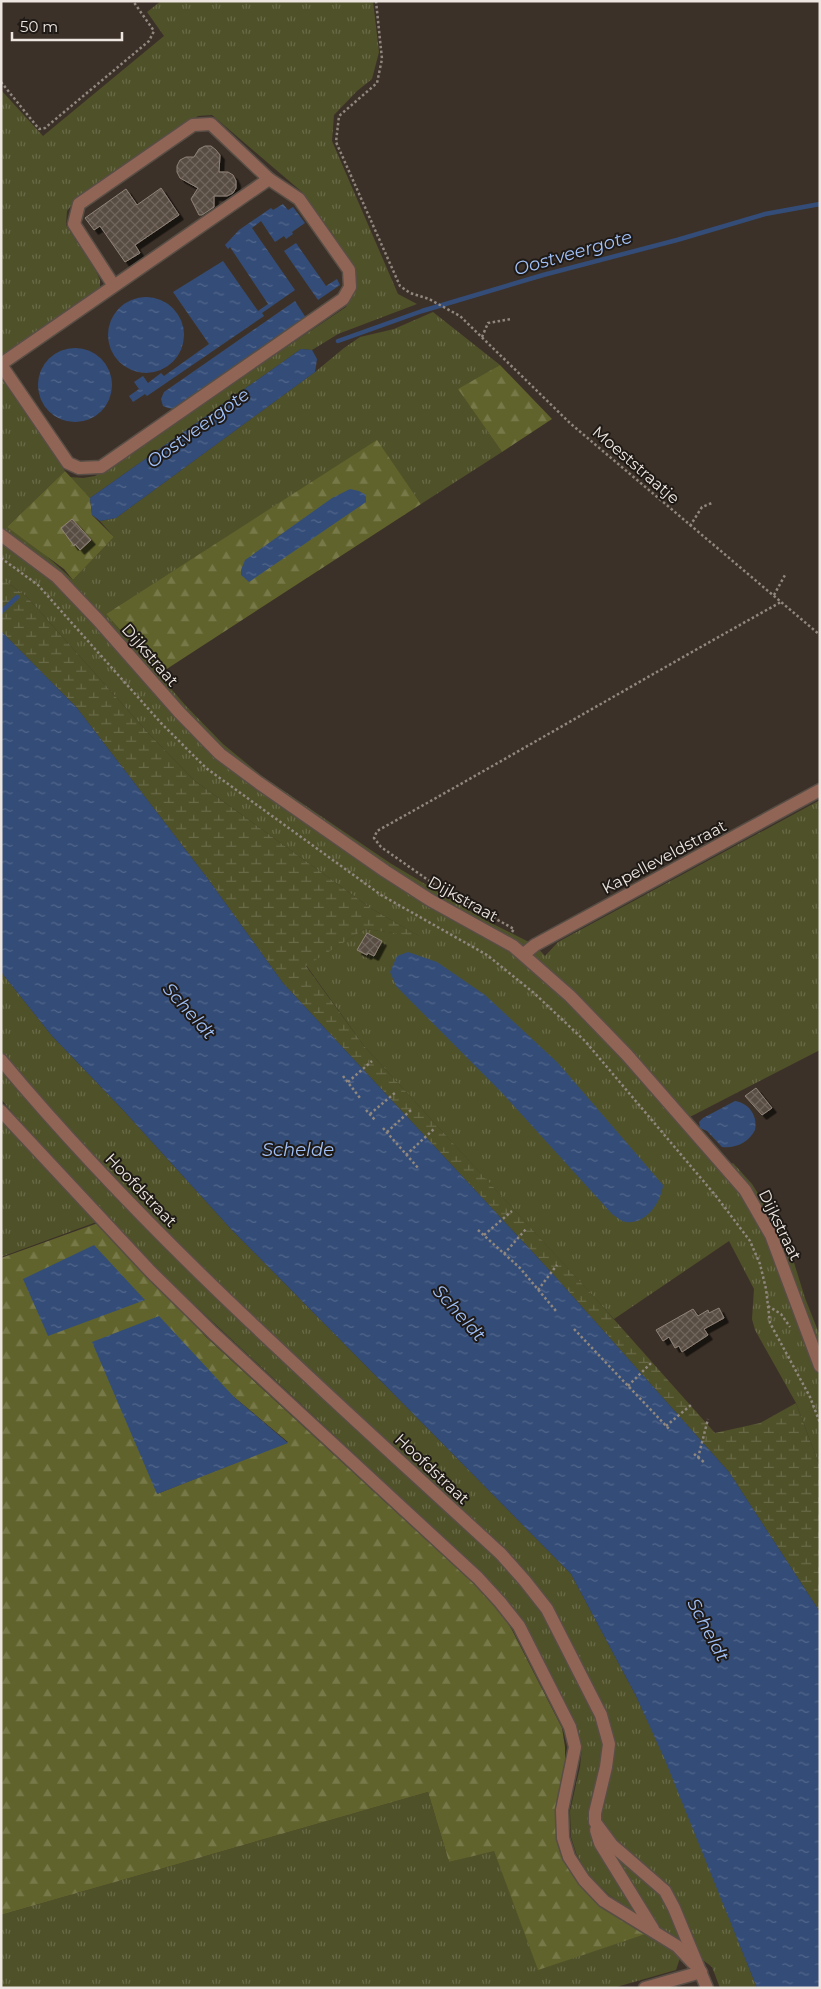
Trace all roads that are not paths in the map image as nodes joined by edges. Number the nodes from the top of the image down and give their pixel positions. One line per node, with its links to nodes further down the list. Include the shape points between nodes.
1 (269, 179): 2 (street); 2 (street, via 211,124 193,124 80,204 74,224); 3 (street, via 299,199 348,270 350,287 343,299 194,404 101,467 79,468 68,463)
2 (114, 286): 3 (street)
3 (1, 364)
4 (1, 535): 6 (street, Dijkstraat, via 57,577 220,754 384,871)
5 (820, 790): 6 (street, Kapelleveldstraat, via 535,945)
6 (524, 954): 9 (street, Dijkstraat, via 627,1055 744,1190 770,1235)
7 (1, 1060): 10 (street, Hoofdstraat, via 174,1249 526,1580 547,1609 601,1715 609,1744)
8 (1, 1111): 11 (street, via 150,1272 213,1334 478,1578 500,1602 519,1626 570,1726 575,1746 562,1810 563,1838 569,1857 584,1880 604,1900)
9 (820, 1366)
10 (596, 1822): 11 (street, Hoofdstraat, via 600,1843); 12 (street, via 612,1845 665,1891)
11 (654, 1931): 12 (street, via 678,1946)
12 (701, 1972): 13 (street); 14 (street)
13 (645, 1988)
14 (707, 1988)

